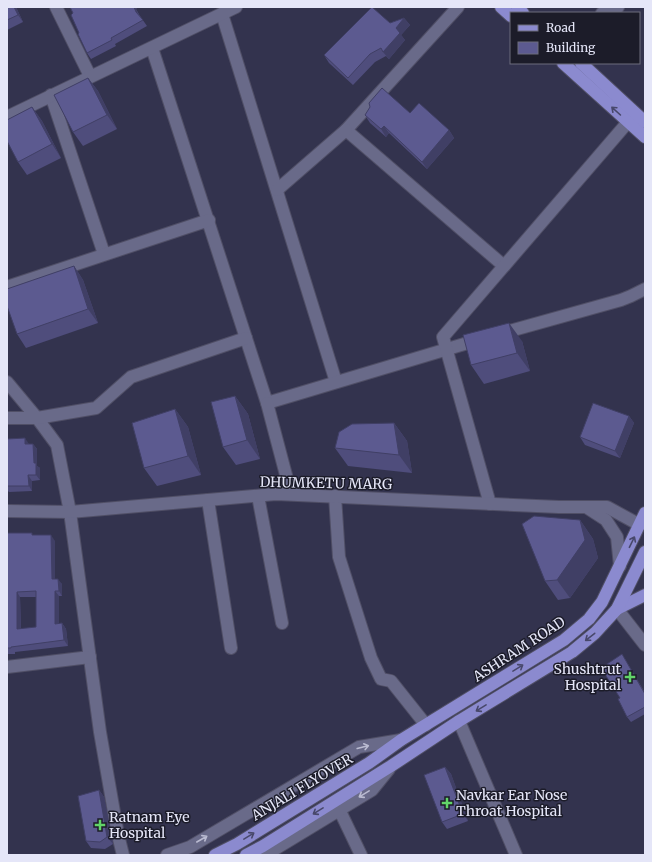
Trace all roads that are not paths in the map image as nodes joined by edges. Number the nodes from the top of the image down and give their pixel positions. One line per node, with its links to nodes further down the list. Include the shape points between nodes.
1 (56, 7): 12 (street)
2 (236, 7): 7 (street)
3 (458, 7): 17 (street)
4 (501, 7): 8 (main road)
5 (618, 7): 6 (street)
6 (605, 12)
7 (222, 14): 9 (street); 19 (street)
8 (510, 15)
9 (152, 48): 12 (street); 20 (street)
10 (564, 64): 15 (main road, one-way to 10)
11 (582, 64): 16 (main road)
12 (90, 76): 13 (street)
13 (51, 95): 14 (street); 21 (street)
14 (7, 117)
15 (628, 122): 18 (main road); 22 (street)
16 (645, 122)
17 (346, 130): 19 (street); 22 (street)
18 (645, 137)
19 (276, 190): 28 (street)
20 (209, 220): 21 (street); 25 (street)
21 (104, 254): 23 (street)
22 (504, 266): 26 (street, via 443,337)
23 (7, 287)
24 (645, 289): 26 (street, via 592,309)
25 (246, 338): 29 (street); 31 (street, via 131,377 96,408)
26 (446, 349): 28 (street); 36 (street)
27 (7, 382): 31 (street)
28 (336, 382): 29 (street)
29 (267, 403): 32 (street)
30 (7, 418): 31 (street)
31 (37, 418): 39 (street, via 57,445)
32 (291, 494): 33 (street, DHUMKETU MARG); 34 (street, DHUMKETU MARG)
33 (258, 496): 35 (street, DHUMKETU MARG); 47 (street)
34 (335, 496): 36 (street, DHUMKETU MARG); 53 (street, via 340,557 371,658 381,679 391,681)
35 (208, 500): 39 (street, DHUMKETU MARG); 49 (street)
36 (490, 504): 37 (street, DHUMKETU MARG)
37 (586, 507): 41 (street, DHUMKETU MARG, via 607,507); 43 (street, via 606,520 618,537)
38 (7, 511): 39 (street, DHUMKETU MARG)
39 (70, 512): 50 (street)
40 (645, 513): 41 (main road, ASHRAM ROAD)
41 (642, 527): 43 (main road, ASHRAM ROAD, one-way to 41)
42 (645, 552): 46 (main road, ASHRAM ROAD)
43 (620, 566): 45 (main road, ASHRAM ROAD)
44 (645, 595): 46 (main road)
45 (602, 602): 46 (main road); 53 (main road, ASHRAM ROAD, one-way to 45, via 564,640 589,619)
46 (617, 609): 48 (street); 52 (main road, ASHRAM ROAD, one-way to 52, via 595,633 572,652)
47 (282, 623)
48 (645, 645)
49 (231, 648)
50 (90, 657): 51 (street); 57 (street, via 100,732)
51 (7, 667)
52 (459, 721): 55 (main road, ASHRAM ROAD); 63 (street)
53 (426, 725): 54 (main road, ASHRAM ROAD)
54 (401, 740): 58 (street, one-way to 54, via 190,847 359,747); 59 (main road, ANJALI FLYOVER, one-way to 54, via 369,763)
55 (391, 766): 56 (street, one-way to 56, via 372,790); 60 (main road, ANJALI FLYOVER, one-way to 60)
56 (340, 810): 61 (street); 62 (street)
57 (123, 855)
58 (167, 855)
59 (215, 855)
60 (246, 855)
61 (265, 855)
62 (361, 855)
63 (516, 855)

